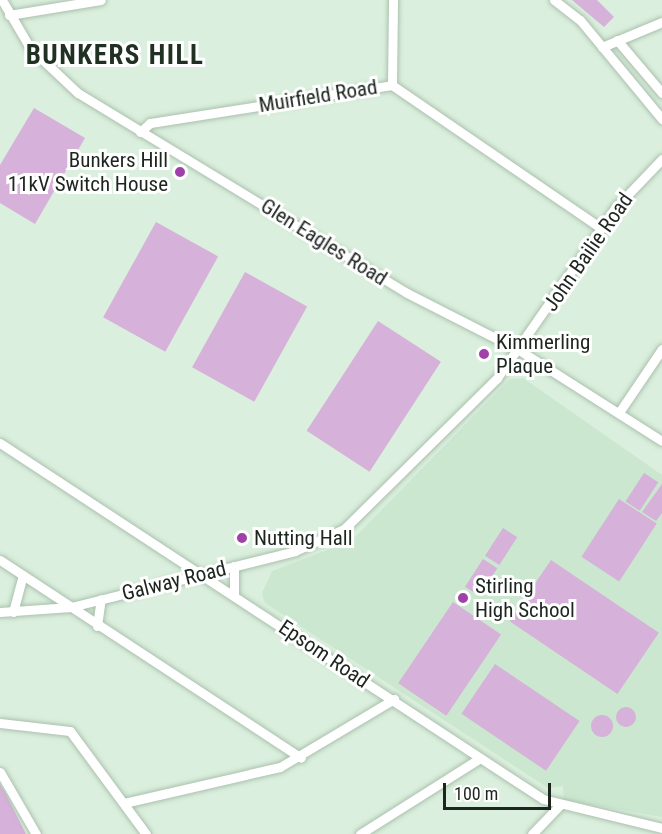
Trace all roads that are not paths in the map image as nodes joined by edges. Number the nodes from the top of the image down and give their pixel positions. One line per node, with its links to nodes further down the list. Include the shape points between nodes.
1 (2, 0): 5 (street, Glen Eagles Road)
2 (101, 0): 5 (street)
3 (393, 0): 9 (street)
4 (554, 0): 8 (street)
5 (9, 15): 12 (street, Glen Eagles Road, via 51,71)
6 (662, 22): 7 (street)
7 (617, 40): 8 (street); 10 (street)
8 (602, 47): 11 (street)
9 (392, 85): 12 (street, Muirfield Road, via 150,123); 14 (street, Muirfield Road)
10 (662, 93)
11 (662, 119)
12 (140, 132): 16 (street, Glen Eagles Road, via 406,292)
13 (662, 159): 14 (street, John Bailie Road)
14 (601, 228): 16 (street, John Bailie Road)
15 (662, 349): 17 (street)
16 (519, 350): 17 (street, Glen Eagles Road); 21 (street, Galway Road, via 344,529 313,545)
17 (620, 411): 18 (street, Glen Eagles Road)
18 (662, 441)
19 (0, 443): 22 (street, Epsom Road)
20 (0, 560): 23 (street)
21 (234, 566): 22 (street, Galway Road); 24 (street)
22 (201, 573): 24 (street, Epsom Road); 25 (street, Galway Road)
23 (23, 575): 26 (street); 28 (street)
24 (234, 594): 30 (street, Epsom Road)
25 (101, 599): 26 (street, Galway Road); 29 (street)
26 (71, 607): 28 (street, Galway Road); 29 (street)
27 (0, 612): 28 (street, Galway Road)
28 (13, 612)
29 (97, 626): 32 (street)
30 (394, 699): 32 (street); 33 (street, Epsom Road)
31 (0, 723): 35 (street, via 70,731)
32 (301, 758): 35 (street)
33 (480, 758): 36 (street, Epsom Road); 40 (street)
34 (0, 772): 38 (street)
35 (124, 803): 39 (street)
36 (560, 806): 37 (street, Epsom Road); 41 (street)
37 (662, 828)
38 (36, 834)
39 (146, 834)
40 (360, 834)
41 (532, 834)

